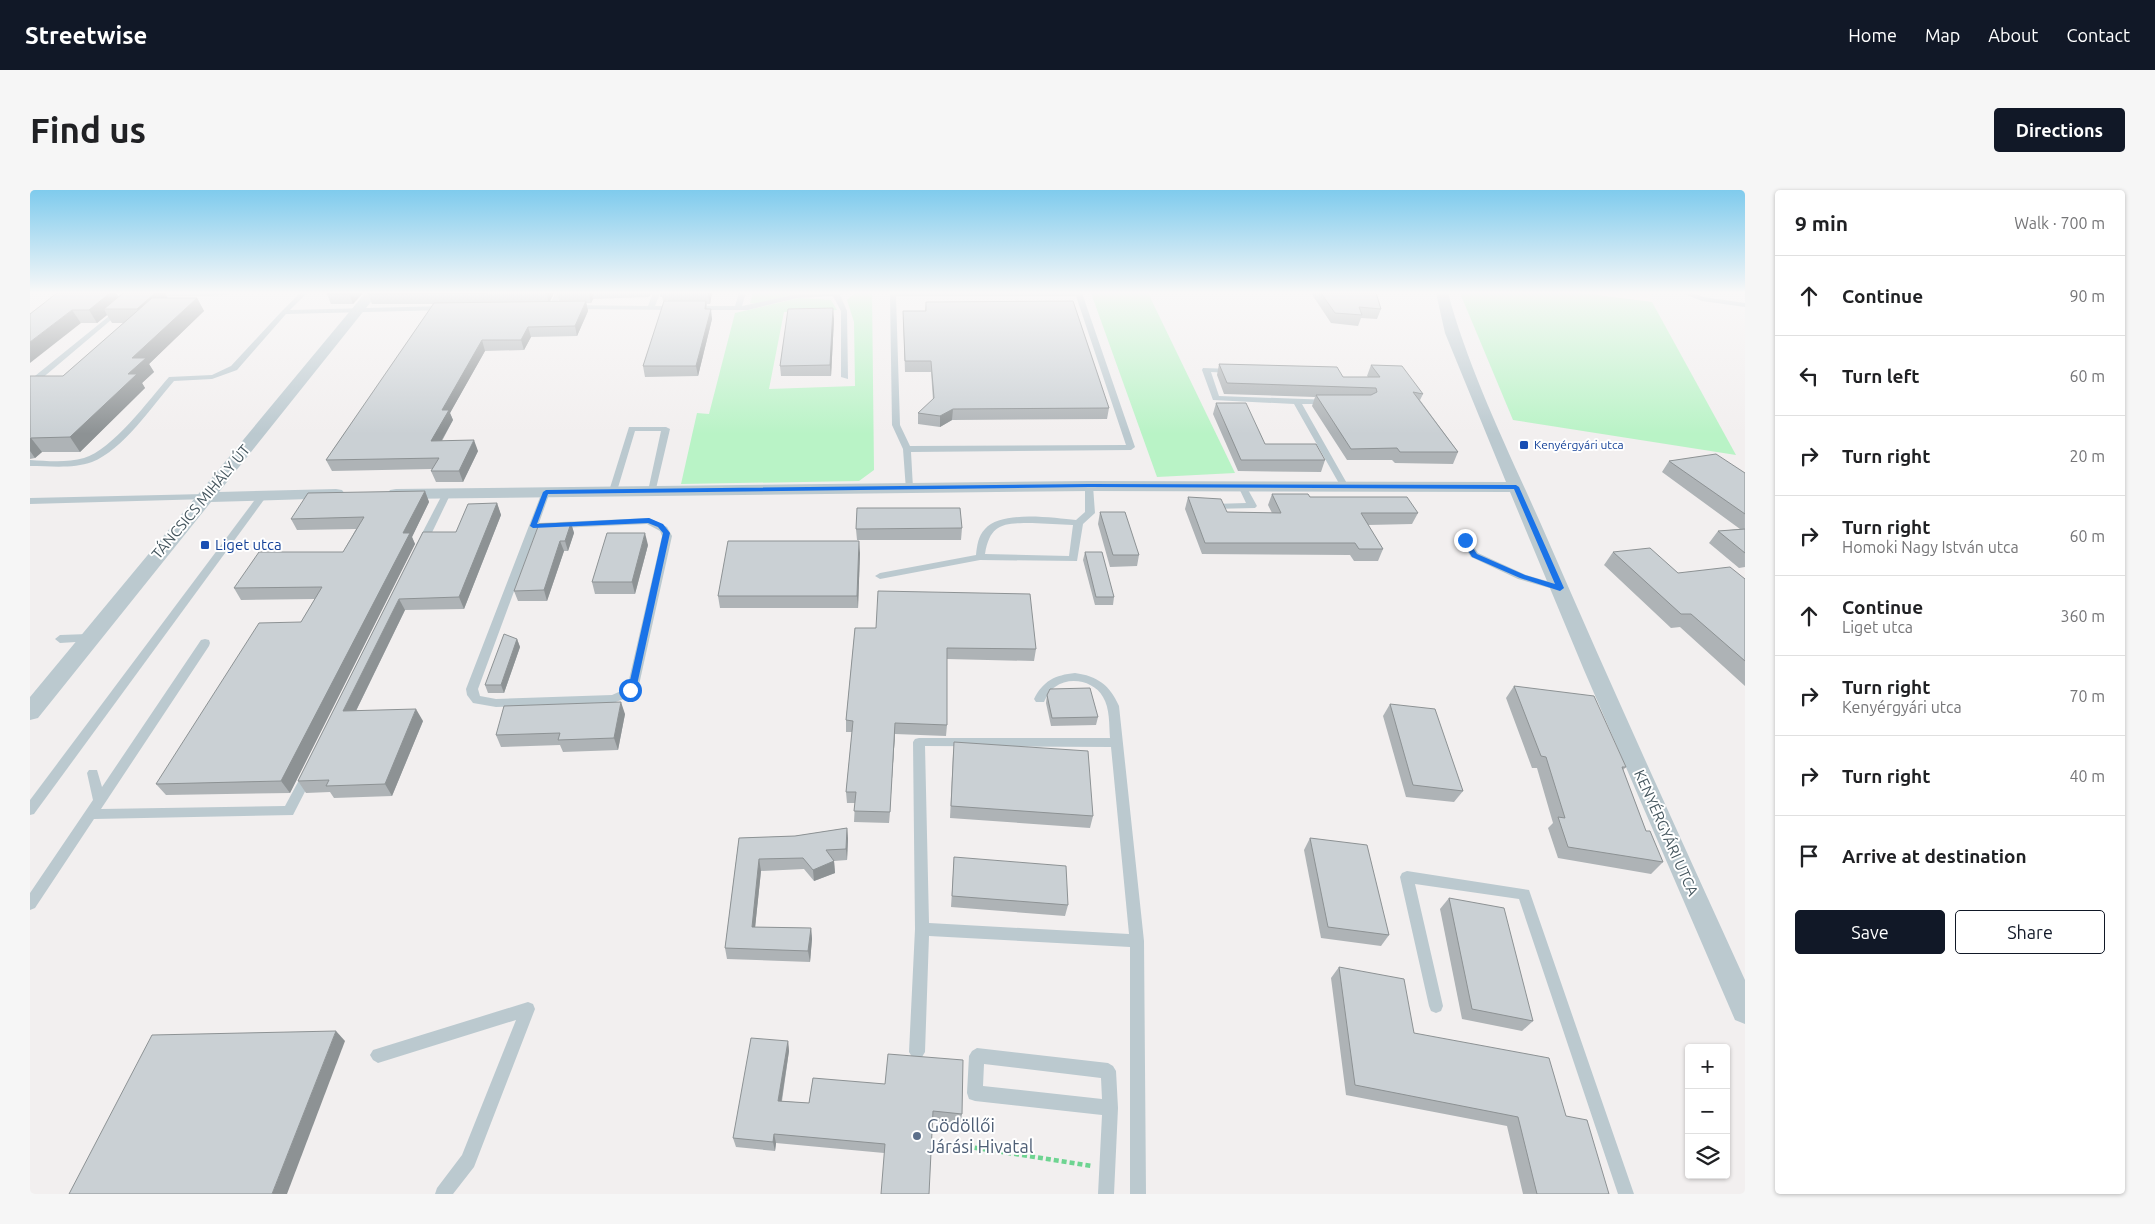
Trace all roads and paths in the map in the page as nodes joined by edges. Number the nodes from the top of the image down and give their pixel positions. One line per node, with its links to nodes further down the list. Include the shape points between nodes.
1 (84, 340): 10 (lane)
2 (259, 340): 15 (lane, via 226,374 212,378 172,379 109,447 95,457 72,462)
3 (335, 340): 28 (street, TÁNCSICS MIHÁLY ÚT)
4 (844, 340): 9 (lane)
5 (894, 340): 14 (lane, via 896,425)
6 (1095, 340): 14 (lane, via 1131,447)
7 (1455, 340): 19 (street, KENYÉRGYÁRI UTCA)
8 (1243, 371): 12 (lane, via 1206,370 1216,398)
9 (845, 377)
10 (32, 382): 11 (lane)
11 (52, 382)
12 (1297, 402): 13 (lane); 18 (lane)
13 (1337, 402)
14 (907, 449): 20 (lane)
15 (30, 463)
16 (1089, 486): 17 (street); 20 (street); 31 (lane, via 1090,513)
17 (1242, 486): 18 (street); 30 (lane, via 1252,506)
18 (1345, 486): 19 (street)
19 (1516, 487): 37 (street, KENYÉRGYÁRI UTCA)
20 (909, 488): 21 (street)
21 (652, 491): 23 (street); 23 (lane, via 666,429 632,429)
22 (546, 492): 23 (street); 24 (street); 32 (lane)
23 (614, 492)
24 (447, 493): 26 (street); 34 (lane)
25 (350, 494): 27 (street)
26 (379, 494)
27 (263, 495): 28 (street); 47 (lane)
28 (205, 497): 29 (lane); 38 (street, TÁNCSICS MIHÁLY ÚT)
29 (30, 501)
30 (1214, 507)
31 (1078, 523): 35 (lane, via 1020,521 996,524 984,537); 35 (lane, via 1074,559)
32 (533, 526): 32 (lane, via 649,520 664,529 667,536 633,685 625,694 613,699 496,703 483,702 473,696 472,689)
33 (1465, 540): 37 (lane, via 1474,555 1522,577)
34 (416, 556)
35 (980, 557): 36 (lane)
36 (880, 576)
37 (1560, 588): 53 (street, KENYÉRGYÁRI UTCA)
38 (88, 638): 39 (lane); 42 (street, TÁNCSICS MIHÁLY ÚT)
39 (60, 639)
40 (205, 643): 46 (lane)
41 (1040, 699): 43 (lane, via 1048,684 1064,678 1092,681 1101,686 1113,706)
42 (30, 712)
43 (1117, 743): 50 (lane, via 919,742); 51 (lane)
44 (316, 759): 48 (lane, via 289,812)
45 (93, 773): 46 (lane)
46 (99, 801): 48 (lane)
47 (30, 810)
48 (90, 814): 49 (lane)
49 (30, 904)
50 (922, 929): 51 (lane); 54 (lane)
51 (1137, 941): 61 (lane)
52 (1436, 1006): 62 (lane, via 1407,877 1524,894)
53 (1745, 1011)
54 (917, 1052)
55 (378, 1055): 59 (lane, via 528,1009 468,1161)
56 (1110, 1108): 56 (lane, via 1108,1071 978,1056 976,1092); 58 (lane)
57 (951, 1144): 58 (path)
58 (1107, 1169): 60 (lane)
59 (443, 1194)
60 (1106, 1194)
61 (1138, 1194)
62 (1626, 1194)

